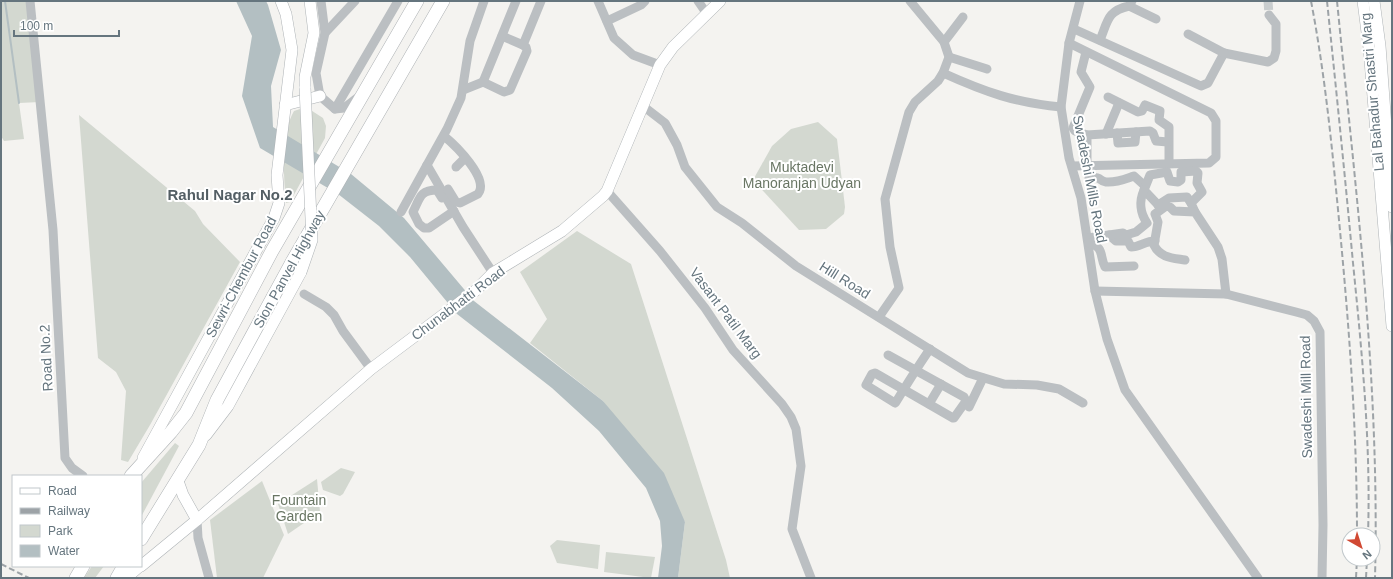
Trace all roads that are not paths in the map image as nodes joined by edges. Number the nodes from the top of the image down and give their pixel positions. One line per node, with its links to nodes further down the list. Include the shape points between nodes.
1 (30, 1): 101 (street, Road No.2, via 53,230 65,458)
2 (281, 1): 47 (main road, Sewri-Chembur Road, via 286,14 292,50)
3 (310, 1): 99 (main road, bridge, via 314,33 305,88 312,240 301,272 228,406)
4 (321, 1): 27 (street)
5 (355, 1): 27 (street)
6 (398, 1): 50 (street)
7 (417, 1): 42 (highway, Sion Panvel Highway)
8 (442, 1): 99 (highway, Sion Panvel Highway, via 292,262 217,400)
9 (484, 1): 43 (street, via 470,41)
10 (516, 1): 29 (street)
11 (541, 1): 33 (street)
12 (598, 1): 25 (street)
13 (645, 1): 25 (street, via 641,6)
14 (698, 1): 21 (street)
15 (720, 1): 21 (main road, Chunabhatti Road)
16 (910, 1): 31 (street)
17 (1080, 1): 26 (street, Swadeshi Mills Road)
18 (1363, 1): 34 (main road, Lal Bahadur Shastri Marg)
19 (1374, 1): 34 (main road, Lal Bahadur Shastri Marg)
20 (1130, 4): 24 (street); 30 (street, via 1112,14)
21 (707, 14): 38 (main road, Chunabhatti Road, via 673,46)
22 (1269, 15): 36 (street, via 1276,24 1274,58 1268,62)
23 (963, 17): 31 (street)
24 (1156, 19)
25 (607, 21): 38 (street, via 614,38 633,55)
26 (1074, 29): 30 (street); 32 (street, Swadeshi Mills Road)
27 (325, 32): 44 (street, via 316,73)
28 (1188, 34): 36 (street)
29 (502, 36): 33 (street); 41 (street)
30 (1100, 40): 36 (street, via 1201,86 1208,83)
31 (944, 42): 37 (street)
32 (1069, 43): 35 (street); 49 (street, Swadeshi Mills Road)
33 (523, 45): 41 (street, via 527,51 510,90 504,92)
34 (1374, 47): 70 (main road, Lal Bahadur Shastri Marg)
35 (1086, 52): 52 (street, via 1081,72 1090,87 1073,128); 56 (street, via 1214,117 1214,160 1209,163)
36 (1224, 53)
37 (949, 57): 39 (street); 40 (street)
38 (660, 65): 48 (main road, Chunabhatti Road)
39 (987, 69)
40 (944, 73): 49 (street, via 976,88 1013,100); 87 (street, via 931,89 915,102 905,121 885,199 890,247 899,288)
41 (483, 82): 43 (street)
42 (366, 90): 50 (street, via 349,106); 79 (highway, Sion Panvel Highway, bridge)
43 (463, 90): 53 (street)
44 (320, 96): 47 (main road); 50 (street)
45 (1108, 97): 46 (street)
46 (1119, 103): 51 (street); 54 (street, via 1138,112 1142,111 1145,105 1159,110 1159,120 1169,127)
47 (285, 105): 68 (main road, Sewri-Chembur Road, via 277,175)
48 (643, 106): 65 (main road, Chunabhatti Road); 87 (street, Hill Road, via 665,123 686,167 717,207 796,266)
49 (1061, 106): 58 (street, Swadeshi Mills Road)
50 (336, 109)
51 (1106, 134): 52 (street); 54 (street, via 1150,131 1156,141)
52 (1087, 135): 59 (street)
53 (444, 136): 55 (street); 57 (street)
54 (1168, 142): 56 (street)
55 (466, 158): 60 (street); 63 (street, via 476,172 480,191 469,200 458,203)
56 (1169, 164): 59 (street)
57 (427, 165): 63 (street); 66 (street)
58 (1072, 166): 59 (street); 77 (street, Swadeshi Mills Road)
59 (1088, 166)
60 (456, 167)
61 (440, 176): 63 (street)
62 (1089, 178): 64 (street, via 1099,177 1104,182 1134,176)
63 (444, 188): 73 (street)
64 (1145, 188): 69 (street, via 1151,174 1167,172 1171,182 1180,181 1181,172 1197,172 1197,183 1202,192); 71 (street); 75 (street, via 1141,200 1142,212)
65 (607, 191): 82 (main road, Chunabhatti Road, via 562,231); 113 (street, Vasant Patil Marg, via 660,251 705,308 733,350 791,417 796,429 801,466 792,529)
66 (410, 196): 67 (street); 72 (street)
67 (418, 202): 73 (street, via 424,192 438,190); 73 (street, via 413,212 424,228 434,225)
68 (279, 203): 79 (main road); 100 (main road, Sewri-Chembur Road, via 274,218)
69 (1191, 203): 71 (street, via 1186,197 1169,198); 74 (street)
70 (1389, 207): 83 (main road, Lal Bahadur Shastri Marg)
71 (1158, 209): 74 (street, via 1168,206 1174,211); 75 (street); 78 (street)
72 (401, 212)
73 (452, 212): 82 (street)
74 (1195, 212): 86 (street, via 1218,247)
75 (1147, 223): 76 (street)
76 (1126, 237): 77 (street, via 1116,240 1109,235); 78 (street, via 1131,247)
77 (1089, 240): 81 (street, via 1102,253 1105,267); 84 (street, Swadeshi Mills Road)
78 (1155, 241): 80 (street, via 1154,245 1159,253 1166,257)
79 (272, 251): 100 (highway, Sion Panvel Highway, via 186,413)
80 (1185, 260)
81 (1134, 266)
82 (493, 273): 91 (main road, Chunabhatti Road, via 475,291)
83 (1390, 281): 88 (main road, Lal Bahadur Shastri Marg)
84 (1095, 292): 86 (street, Swadeshi Mill Road); 114 (street, Swadeshi Mills Road, via 1107,339 1125,390)
85 (304, 294): 91 (street, via 334,315)
86 (1226, 294): 115 (street, Swadeshi Mill Road, via 1307,315 1320,332)
87 (878, 317): 89 (street, Hill Road)
88 (1392, 326)
89 (930, 349): 92 (street); 93 (street, Hill Road)
90 (888, 355): 92 (street)
91 (371, 369): 103 (main road, Chunabhatti Road)
92 (916, 370): 94 (street); 96 (street, via 904,390)
93 (982, 380): 95 (street); 97 (street, Hill Road, via 1059,389); 98 (street)
94 (941, 384): 96 (street); 96 (street, via 964,397 966,401 953,418)
95 (996, 388)
96 (929, 404)
97 (1083, 404)
98 (969, 407)
99 (199, 445): 102 (highway, Sion Panvel Highway)
100 (134, 472)
101 (82, 475)
102 (178, 481): 103 (main road); 104 (highway, Sion Panvel Highway)
103 (197, 520): 105 (main road, Chunabhatti Road); 112 (street, via 198,538)
104 (142, 537)
105 (142, 565)
106 (82, 567): 109 (highway)
107 (123, 567): 110 (highway)
108 (140, 567): 111 (main road, Chunabhatti Road)
109 (76, 578)
110 (116, 578)
111 (126, 578)
112 (209, 578)
113 (811, 578)
114 (1258, 578)
115 (1322, 578)

